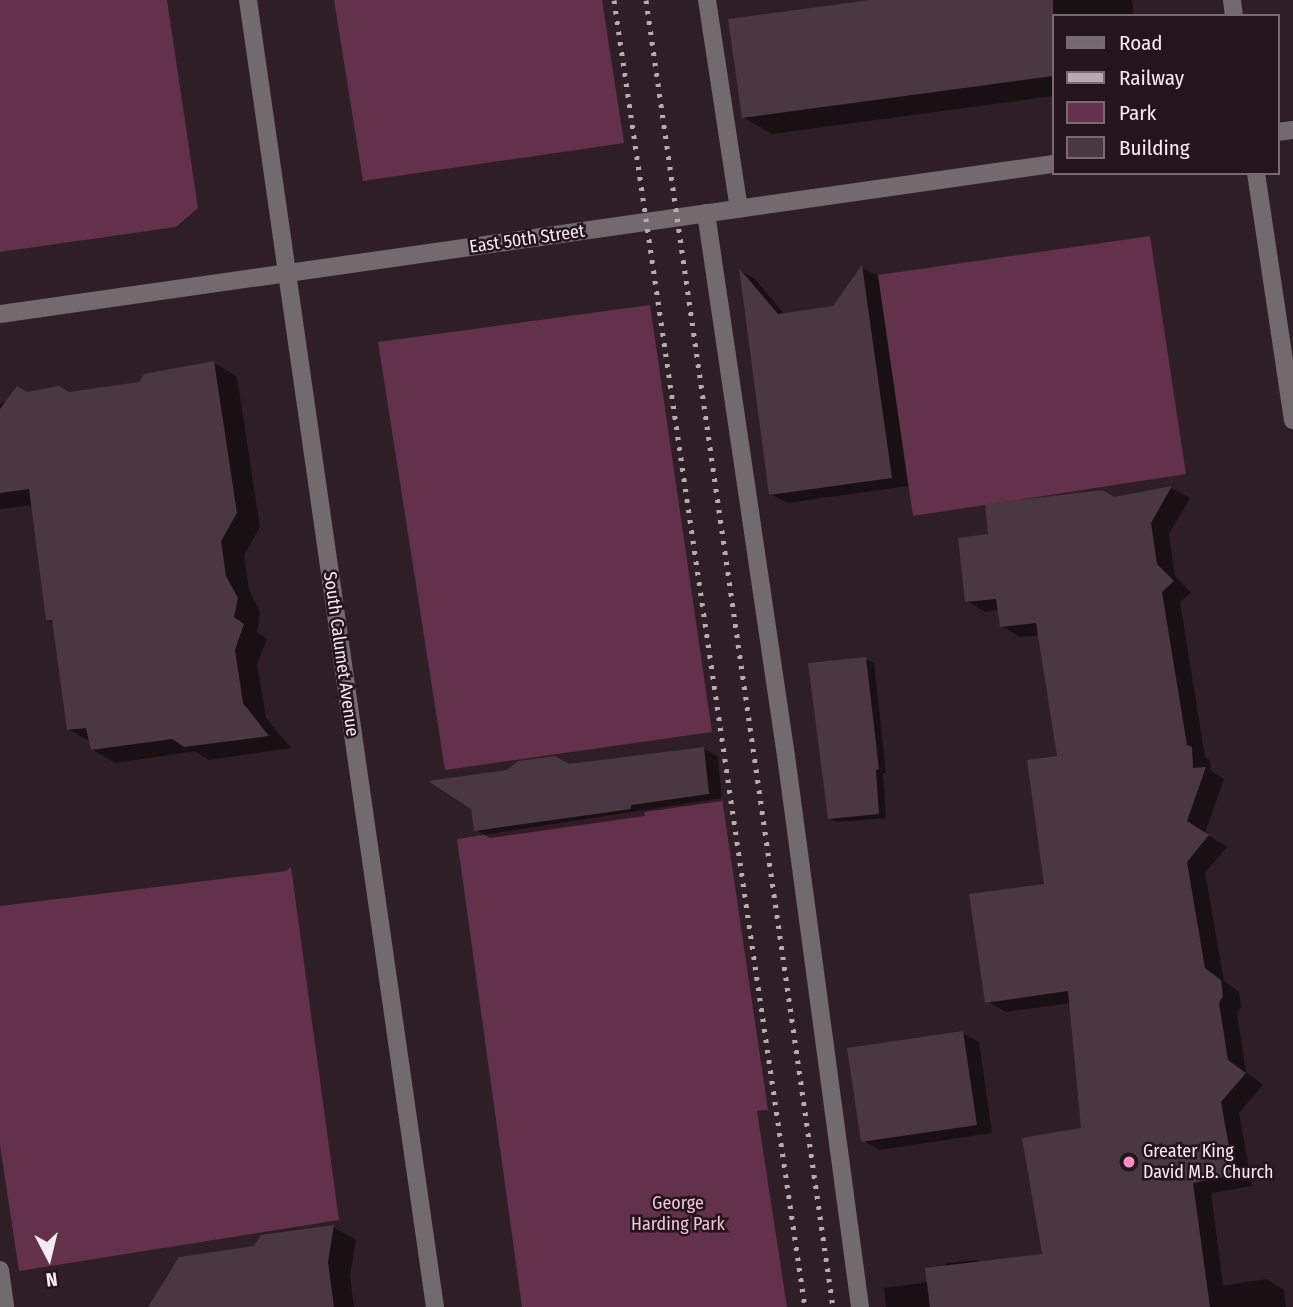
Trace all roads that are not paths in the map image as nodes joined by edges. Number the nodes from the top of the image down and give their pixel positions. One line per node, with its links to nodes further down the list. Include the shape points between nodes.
1 (248, 0): 7 (street, South Calumet Avenue)
2 (707, 0): 5 (street)
3 (1052, 164): 5 (street, East 50th Street)
4 (1256, 175): 9 (street)
5 (738, 209): 6 (street, East 50th Street)
6 (706, 213): 7 (street, East 50th Street); 13 (street, via 786,756)
7 (286, 274): 8 (street, East 50th Street); 12 (street, South Calumet Avenue)
8 (0, 314)
9 (1293, 420)
10 (0, 1270): 11 (street)
11 (5, 1307)
12 (435, 1307)
13 (860, 1307)

